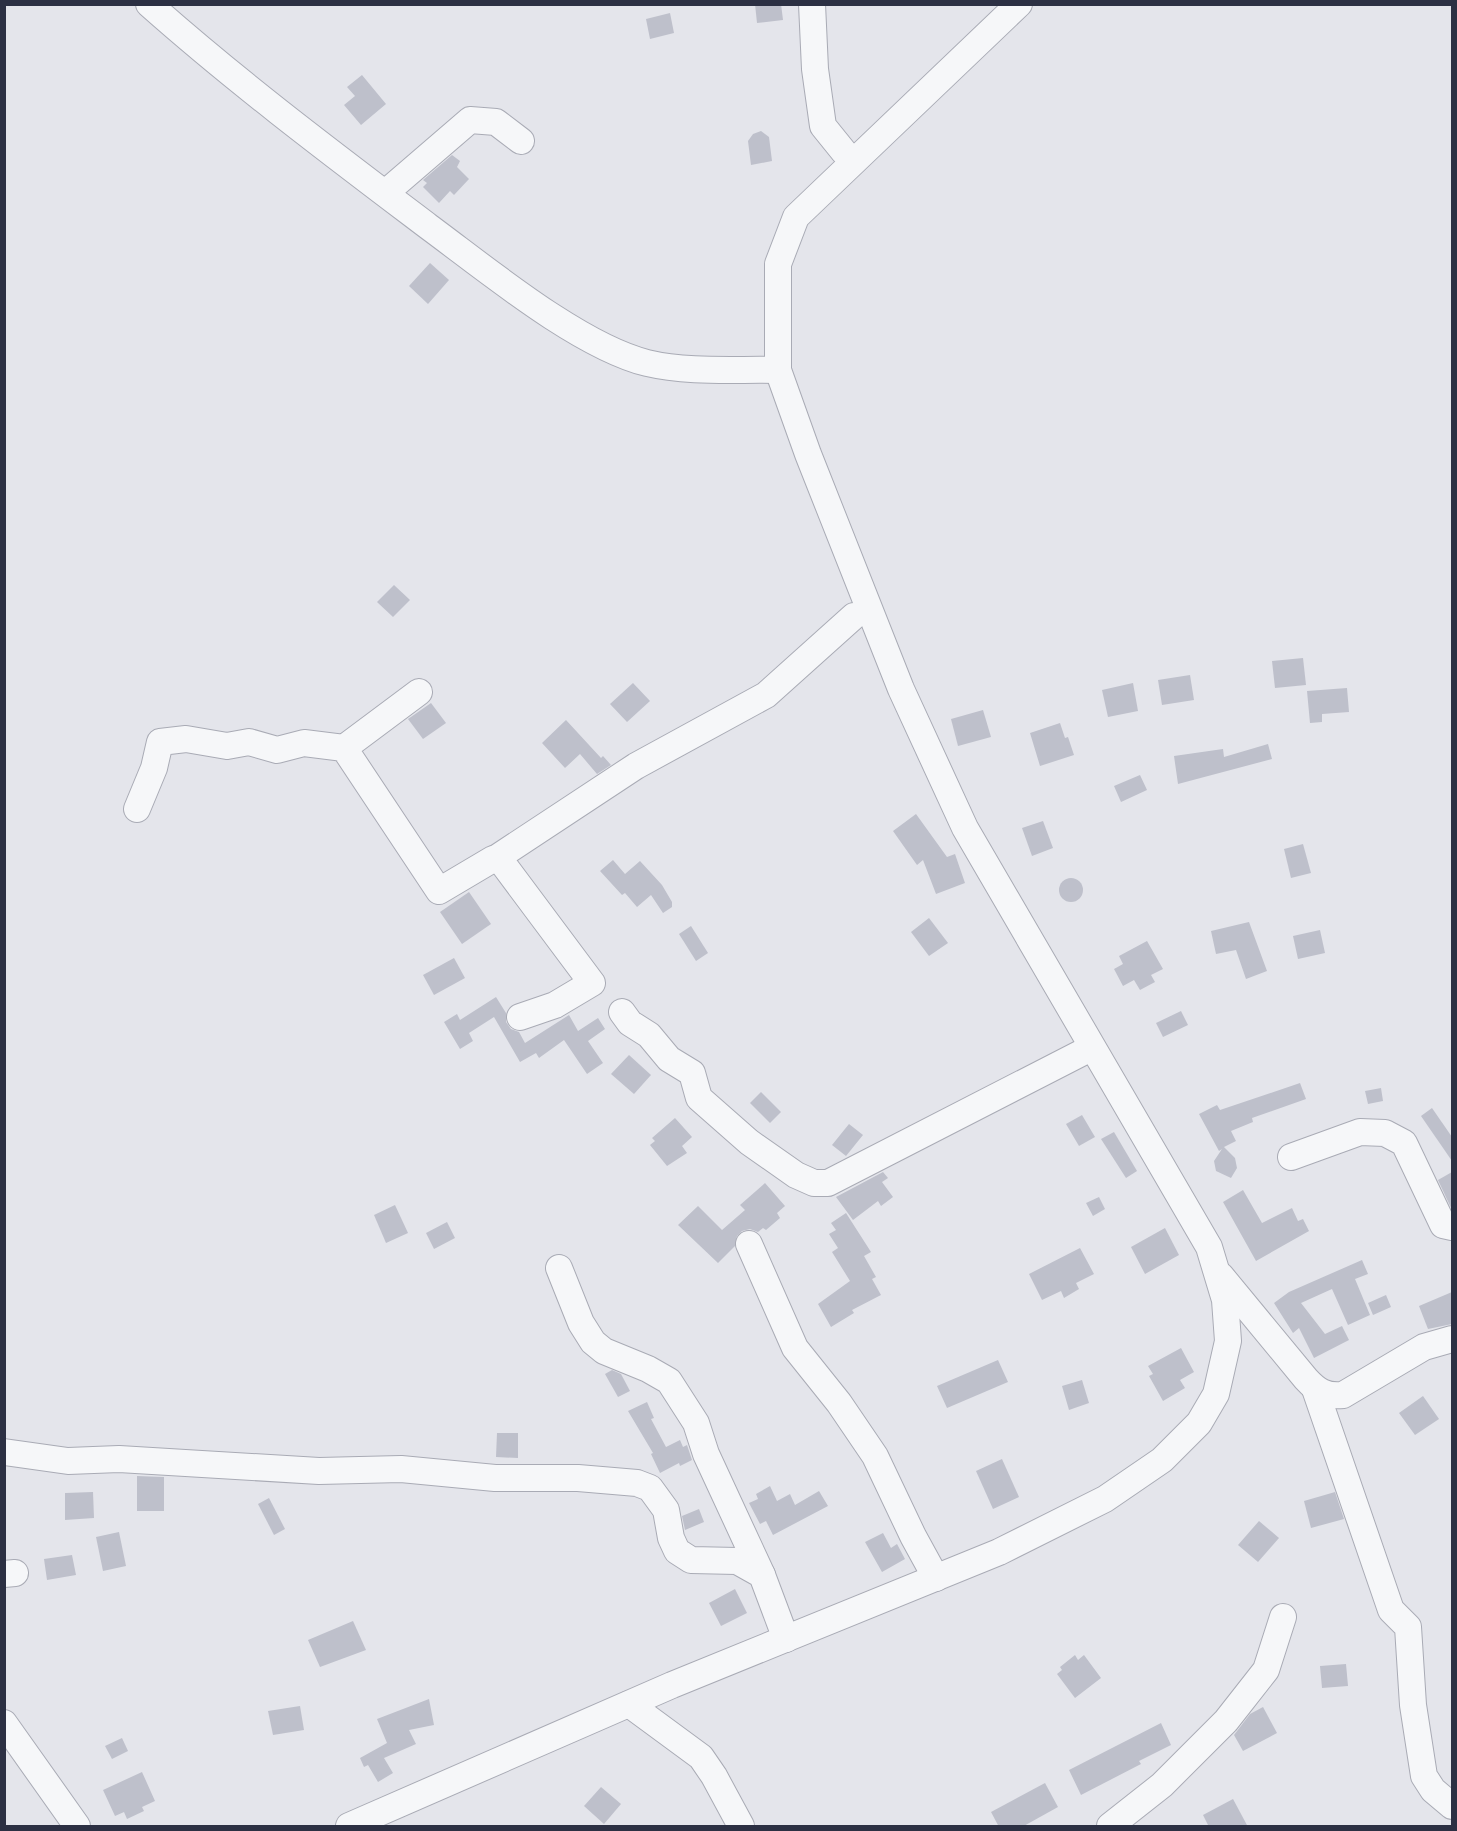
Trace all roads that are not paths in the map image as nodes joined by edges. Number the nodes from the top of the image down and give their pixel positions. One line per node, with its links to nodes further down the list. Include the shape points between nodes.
1 (149, 4): 7 (street, via 191,42 345,163 490,272 574,328 646,363 677,368)
2 (812, 4): 5 (street, via 823,126)
3 (1018, 4): 7 (street, via 796,217 778,264)
4 (521, 141): 6 (street, via 496,122 470,120)
5 (844, 152)
6 (391, 188)
7 (778, 370): 13 (street, via 924,742 965,828)
8 (854, 616): 12 (street, via 766,695 636,766 498,857 592,983 555,1005)
9 (137, 809): 10 (street, via 160,742 186,738 227,746 249,742 277,750 304,743 344,748 439,891)
10 (493, 859)
11 (622, 1012): 13 (street, via 669,1059 692,1073 699,1098 723,1120 782,1165 814,1183 828,1183)
12 (520, 1017)
13 (1091, 1048): 18 (street, via 1209,1247)
14 (1291, 1157): 15 (street, via 1360,1132 1385,1133 1404,1143 1443,1225)
15 (1452, 1227)
16 (749, 1244): 23 (street, via 795,1348 875,1456)
17 (559, 1268): 22 (street, via 593,1342 669,1381 696,1423 706,1454)
18 (1215, 1269): 20 (street); 23 (street, via 1225,1299 1228,1341 1216,1394 1198,1423 1162,1460 1106,1499)
19 (1452, 1339): 20 (street, via 1424,1347 1343,1395 1330,1397)
20 (1315, 1389): 28 (street, via 1391,1610 1408,1627 1413,1705 1424,1776)
21 (4, 1452): 22 (street, via 68,1461 119,1459 319,1471 401,1469 495,1478 637,1483 650,1488 666,1510 677,1551 691,1560 737,1561)
22 (762, 1575): 25 (street)
23 (936, 1578): 25 (street)
24 (1283, 1617): 32 (street, via 1266,1670 1226,1721 1162,1785)
25 (786, 1639): 26 (street)
26 (629, 1704): 30 (street); 31 (street, via 701,1757)
27 (4, 1723): 29 (street)
28 (1452, 1806)
29 (77, 1827)
30 (349, 1827)
31 (741, 1827)
32 (1110, 1827)

